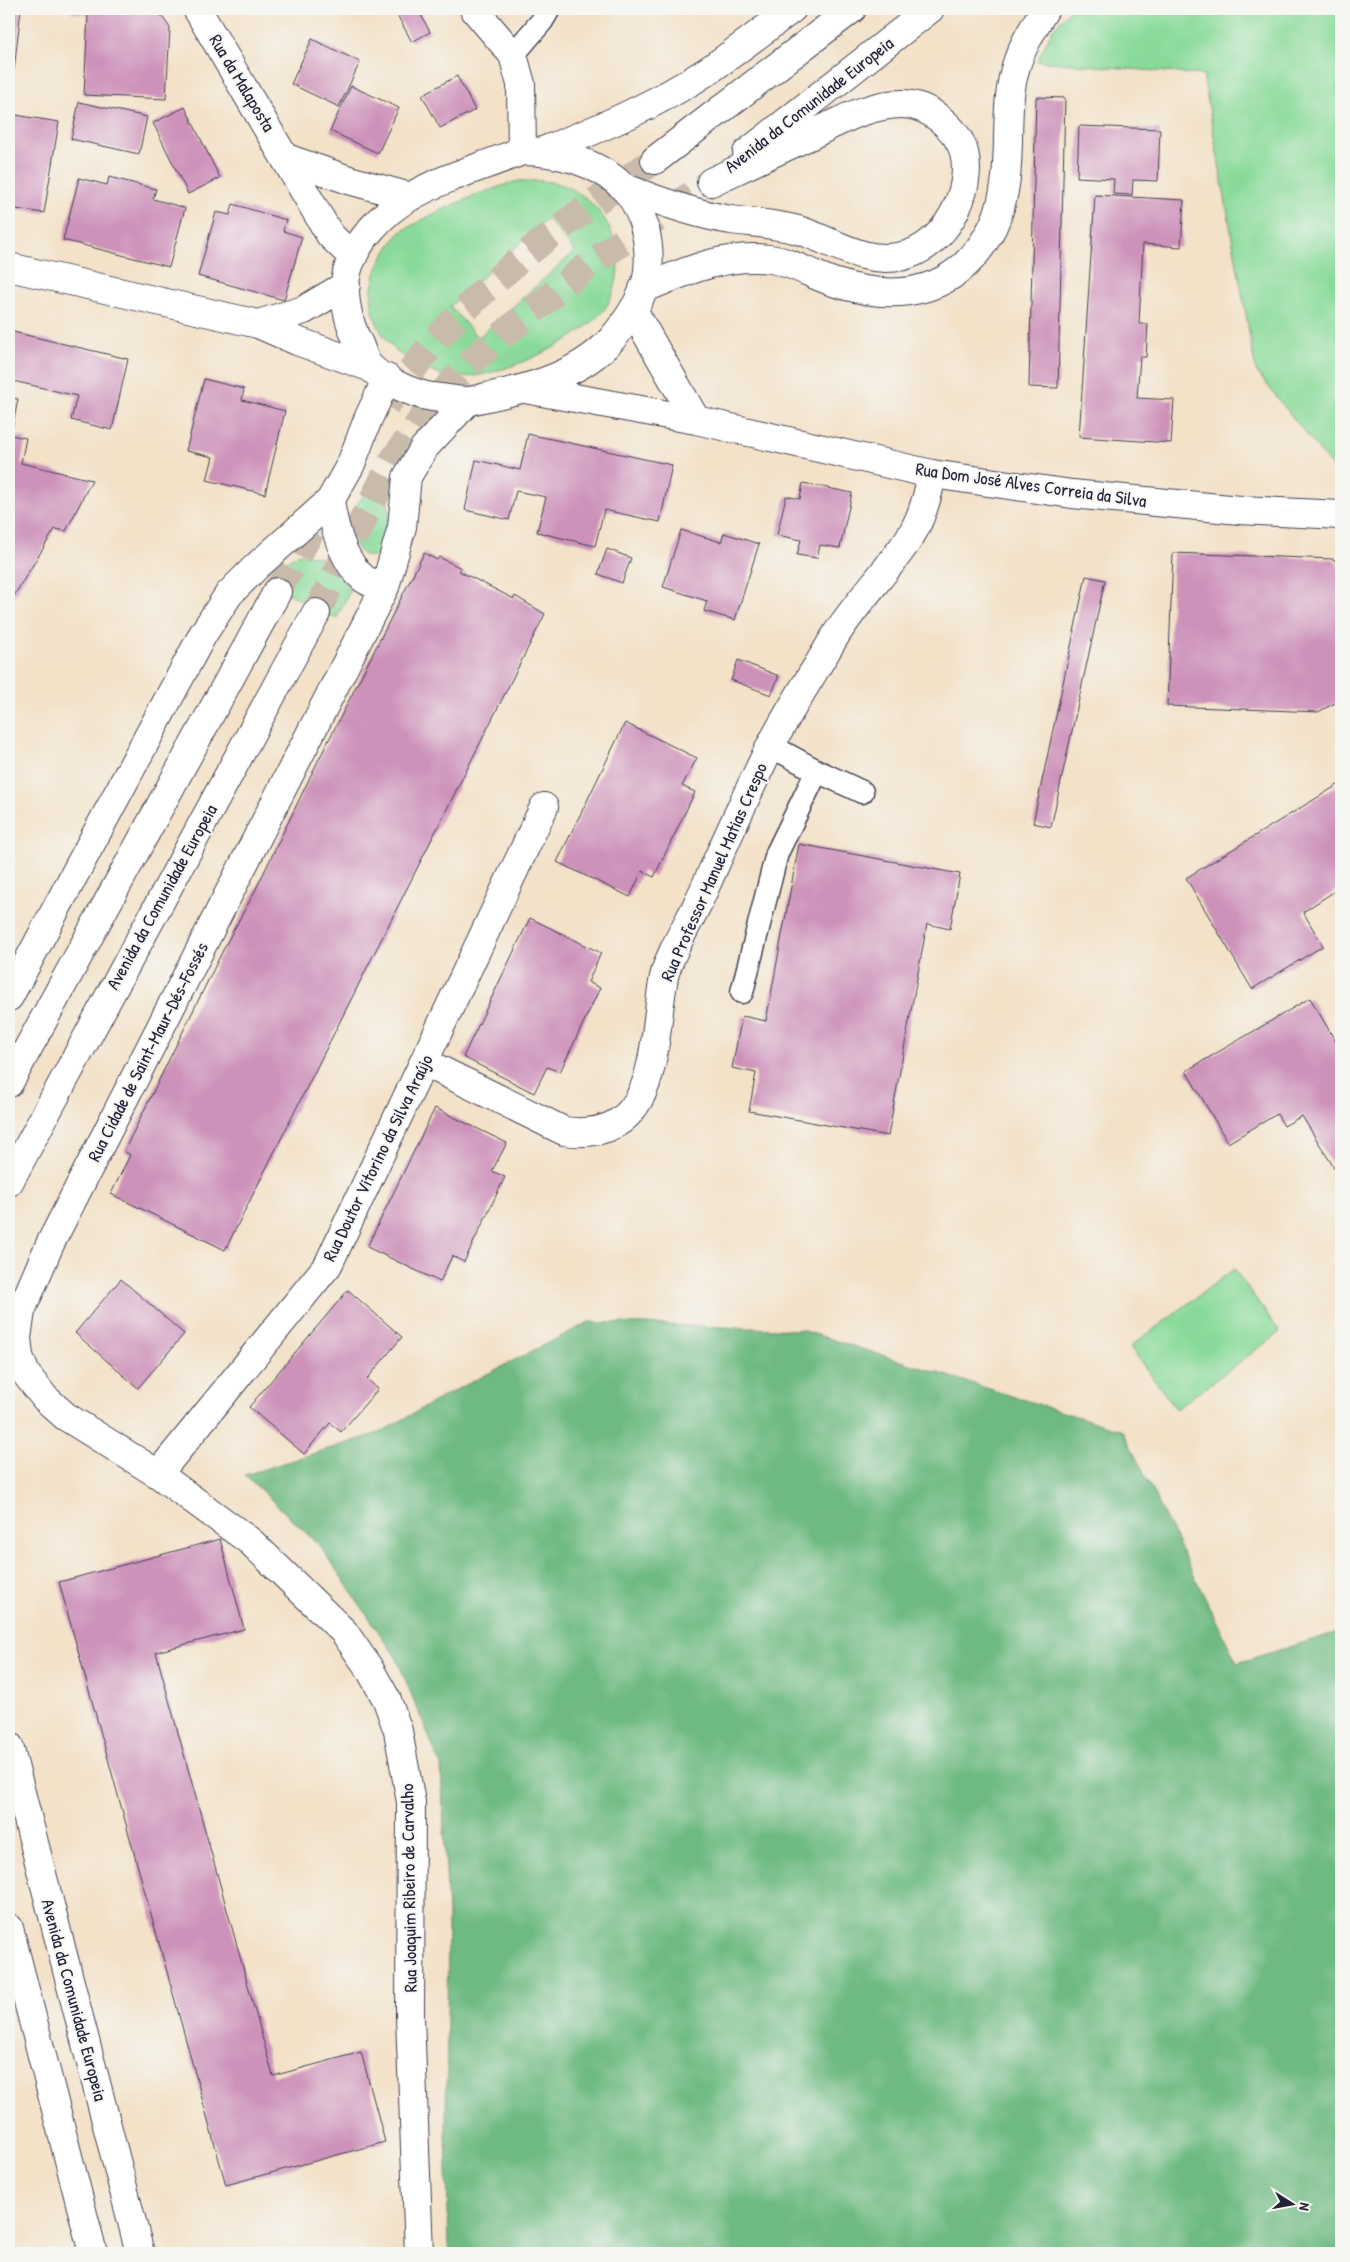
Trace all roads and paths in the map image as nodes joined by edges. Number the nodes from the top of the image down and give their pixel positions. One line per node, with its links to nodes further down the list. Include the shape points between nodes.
1 (197, 9): 10 (main road, Rua da Malaposta)
2 (474, 9): 8 (main road)
3 (549, 9): 8 (lane)
4 (792, 9): 9 (main road, via 708,71 668,94 581,136)
5 (852, 9): 11 (main road)
6 (930, 9): 12 (main road, Avenida da Comunidade Europeia, via 711,182 853,115 888,104 922,108 933,113 956,136 964,152 963,190 956,211 934,240 903,256 860,256 800,230 730,219 666,204)
7 (1045, 9): 17 (main road, via 1015,67 1009,159 1005,188 994,224 978,252 955,275 932,286 898,293 864,291 770,259 730,259 713,262)
8 (513, 55): 9 (main road)
9 (532, 151): 12 (main road, via 580,162); 13 (main road)
10 (286, 158): 13 (main road); 14 (main road, Rua da Malaposta, via 330,235)
11 (655, 160)
12 (623, 187): 17 (main road, via 638,207 645,232 648,271)
13 (410, 197): 14 (main road, via 368,233)
14 (353, 257): 16 (main road)
15 (9, 267): 18 (main road)
16 (346, 285): 18 (main road, via 304,310); 19 (main road, via 349,316 356,338)
17 (638, 300): 20 (main road, via 611,340 558,377); 22 (main road)
18 (258, 324): 19 (main road)
19 (378, 372): 21 (main road, via 428,396); 24 (main road, via 368,419 351,464)
20 (524, 389): 21 (main road); 22 (main road, Rua Dom José Alves Correia da Silva)
21 (468, 401): 26 (main road, Rua Cidade de Saint-Maur-Dés-Fossés, via 424,448 407,477 402,527)
22 (696, 420): 23 (main road, Rua Dom José Alves Correia da Silva)
23 (932, 474): 25 (main road, Rua Dom José Alves Correia da Silva, via 1072,494 1240,510); 29 (main road, Rua Professor Manuel Matias Crespo, via 926,503 910,536 836,635)
24 (330, 501): 26 (main road, via 333,521 351,562 364,579); 34 (main road, via 229,594 203,634)
25 (1341, 515)
26 (385, 587): 38 (main road, Rua Cidade de Saint-Maur-Dés-Fossés, via 50,1244 21,1311 17,1338 19,1356 26,1374 46,1398 66,1416)
27 (277, 592): 36 (main road)
28 (316, 612): 37 (main road, Avenida da Comunidade Europeia)
29 (771, 746): 30 (lane); 35 (main road, Rua Professor Manuel Matias Crespo, via 664,974 648,1084 636,1106 605,1129 586,1134 564,1131)
30 (817, 771): 31 (lane); 33 (lane, via 777,853)
31 (862, 792)
32 (544, 807): 35 (main road, Rua Doutor Vitorino da Silva Araújo)
33 (742, 992)
34 (9, 997)
35 (424, 1062): 38 (main road, Rua Doutor Vitorino da Silva Araújo, via 328,1265)
36 (9, 1083)
37 (9, 1182)
38 (158, 1474): 43 (main road, Rua Joaquim Ribeiro de Carvalho, via 251,1542 344,1632 387,1700 398,1731 411,1802 410,2017)
39 (9, 1746): 42 (main road, Avenida da Comunidade Europeia)
40 (9, 1928): 41 (main road)
41 (93, 2253)
42 (140, 2253)
43 (418, 2253)

